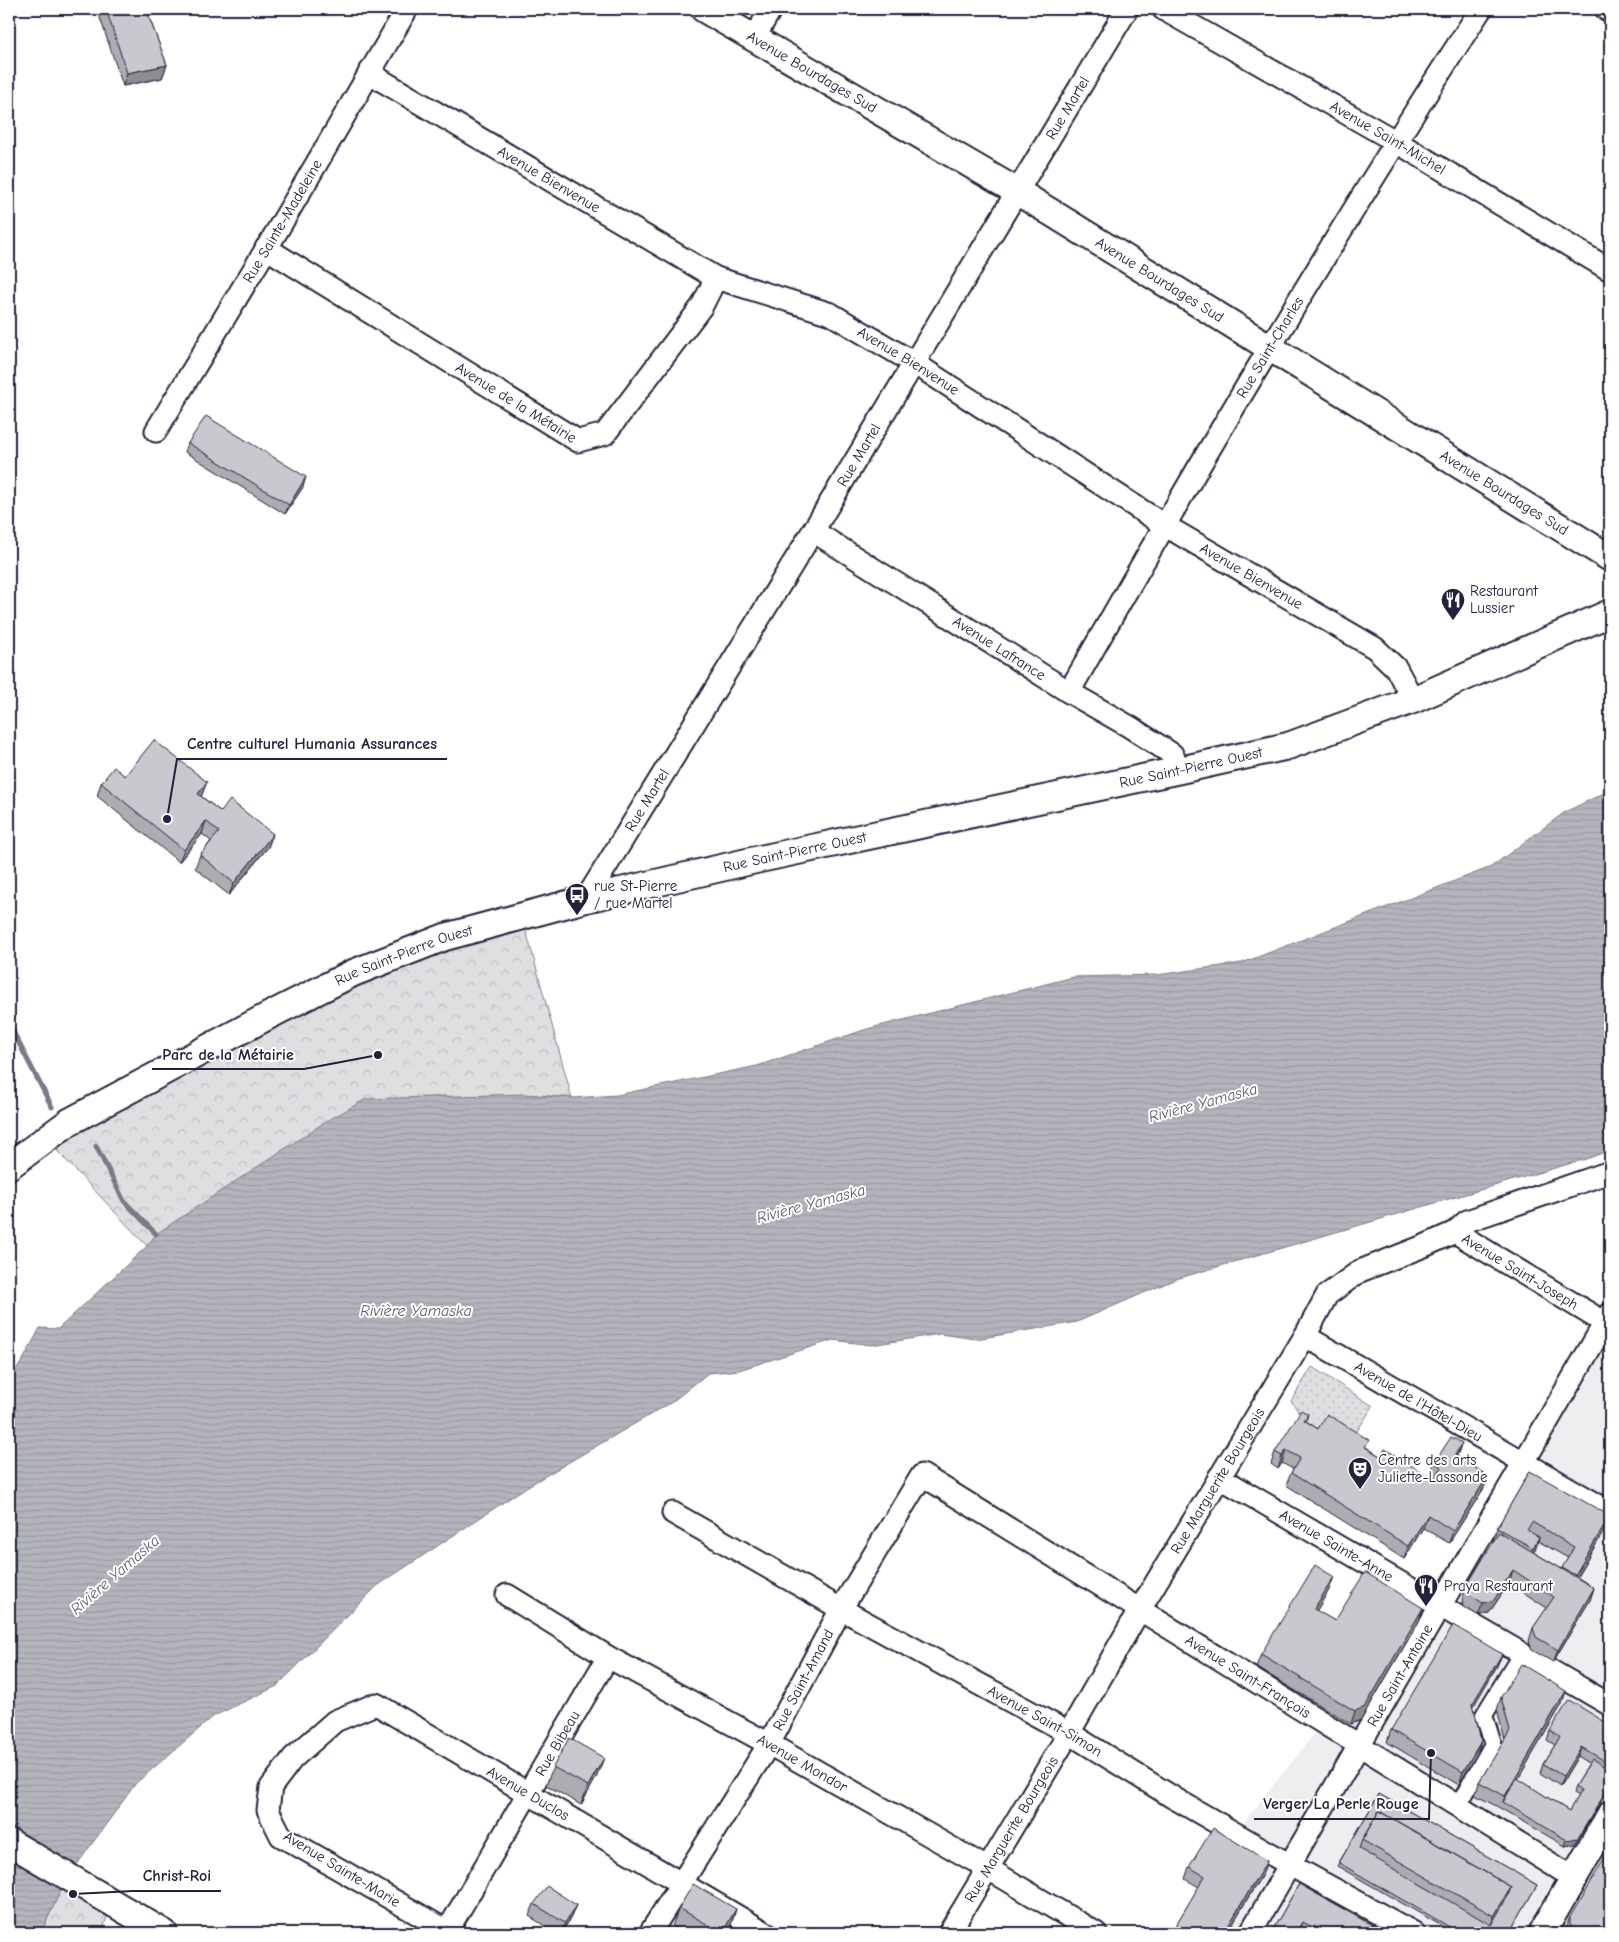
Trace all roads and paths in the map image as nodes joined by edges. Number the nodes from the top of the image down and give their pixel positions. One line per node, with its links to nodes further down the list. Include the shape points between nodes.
1 (407, 9): 10 (street, Rue Sainte-Madeleine)
2 (704, 9): 9 (street, Avenue Bourdages Sud)
3 (771, 9): 9 (street)
4 (1127, 9): 12 (street, Rue Martel)
5 (1163, 9): 11 (street, Avenue Saint-Michel)
6 (1481, 9): 11 (street, Rue Saint-Charles)
7 (1606, 9): 8 (street)
8 (1610, 11)
9 (754, 38): 12 (street, Avenue Bourdages Sud)
10 (369, 73): 13 (street, Rue Sainte-Madeleine); 15 (street, Avenue Bienvenue)
11 (1395, 141): 14 (street, Avenue Saint-Michel); 16 (street, Rue Saint-Charles)
12 (1018, 192): 16 (street, Avenue Bourdages Sud); 17 (street, Rue Martel)
13 (266, 248): 15 (street, Avenue de la Métairie, via 578,441 605,434 702,306); 18 (street, Rue Sainte-Madeleine)
14 (1610, 270)
15 (716, 278): 17 (street, Avenue Bienvenue, via 831,314)
16 (1270, 349): 19 (street, Rue Saint-Charles); 21 (street, Avenue Bourdages Sud)
17 (914, 363): 19 (street, Avenue Bienvenue); 20 (street, Rue Martel)
18 (156, 431)
19 (1164, 525): 23 (street, Rue Saint-Charles); 24 (street, Avenue Bienvenue, via 1375,648 1396,668)
20 (813, 531): 23 (street, Avenue Lafrance); 26 (street, Rue Martel)
21 (1610, 558)
22 (1610, 613): 24 (street, Rue Saint-Pierre Ouest)
23 (1069, 692): 25 (street, Avenue Lafrance, via 1172,754)
24 (1413, 700): 25 (street, Rue Saint-Pierre Ouest, via 1288,746)
25 (1180, 770): 26 (street, Rue Saint-Pierre Ouest)
26 (586, 899): 27 (street, Rue Saint-Pierre Ouest, via 445,937 353,973 69,1122)
27 (9, 1166)
28 (1610, 1172): 29 (street, Rue Marguerite Bourgeois, via 1467,1221)
29 (1455, 1232): 30 (street, Avenue Saint-Joseph); 31 (street, Rue Marguerite Bourgeois, via 1360,1271 1327,1295)
30 (1608, 1321): 32 (street, Rue Saint-Antoine)
31 (1305, 1336): 32 (street, Avenue de l'Hôtel-Dieu); 34 (street, Rue Marguerite Bourgeois)
32 (1523, 1463): 35 (street, Avenue de l'Hôtel-Dieu); 38 (street, Rue Saint-Antoine)
33 (922, 1475): 39 (street, Rue Saint-Amand); 40 (street, Avenue Saint-François)
34 (1219, 1477): 38 (street, Avenue Sainte-Anne); 40 (street, Rue Marguerite Bourgeois)
35 (1610, 1512)
36 (672, 1513): 39 (street, Avenue Saint-Simon)
37 (507, 1595): 42 (street, Avenue Mondor)
38 (1440, 1606): 41 (street, Avenue Sainte-Anne); 46 (street, Rue Saint-Antoine)
39 (841, 1609): 44 (street, Avenue Saint-Simon); 45 (street, Rue Saint-Amand)
40 (1140, 1609): 44 (street, Rue Marguerite Bourgeois); 46 (street, Avenue Saint-François)
41 (1522, 1653): 43 (street, Avenue Sainte-Anne); 49 (street, via 1484,1715 1494,1744)
42 (608, 1657): 45 (street, Avenue Mondor); 48 (street, Rue Bibeau)
43 (1610, 1705)
44 (1070, 1733): 52 (street, Avenue Saint-Simon); 53 (street, Rue Marguerite Bourgeois)
45 (769, 1744): 53 (street, Avenue Mondor); 55 (street, Rue Saint-Amand)
46 (1359, 1745): 49 (street, Avenue Saint-François); 52 (street, Rue Saint-Antoine)
47 (293, 1758): 48 (street, Avenue Duclos, via 335,1721 376,1704); 56 (street, Avenue Sainte-Marie, via 271,1787 268,1810 282,1836)
48 (528, 1793): 55 (street, Avenue Duclos); 56 (street, Rue Bibeau)
49 (1458, 1806): 54 (street, Avenue Saint-François)
50 (1610, 1815): 54 (street)
51 (9, 1842): 57 (street)
52 (1290, 1865): 62 (street, Rue Saint-Antoine); 63 (street, Avenue Saint-Simon)
53 (987, 1868): 60 (street, Rue Marguerite Bourgeois); 61 (street, Avenue Mondor)
54 (1574, 1878): 64 (street)
55 (681, 1883): 58 (street, Rue Saint-Amand); 59 (street, Avenue Duclos)
56 (448, 1932)
57 (164, 1933)
58 (650, 1933)
59 (766, 1933)
60 (949, 1933)
61 (1096, 1933)
62 (1250, 1933)
63 (1414, 1933)
64 (1542, 1933)

